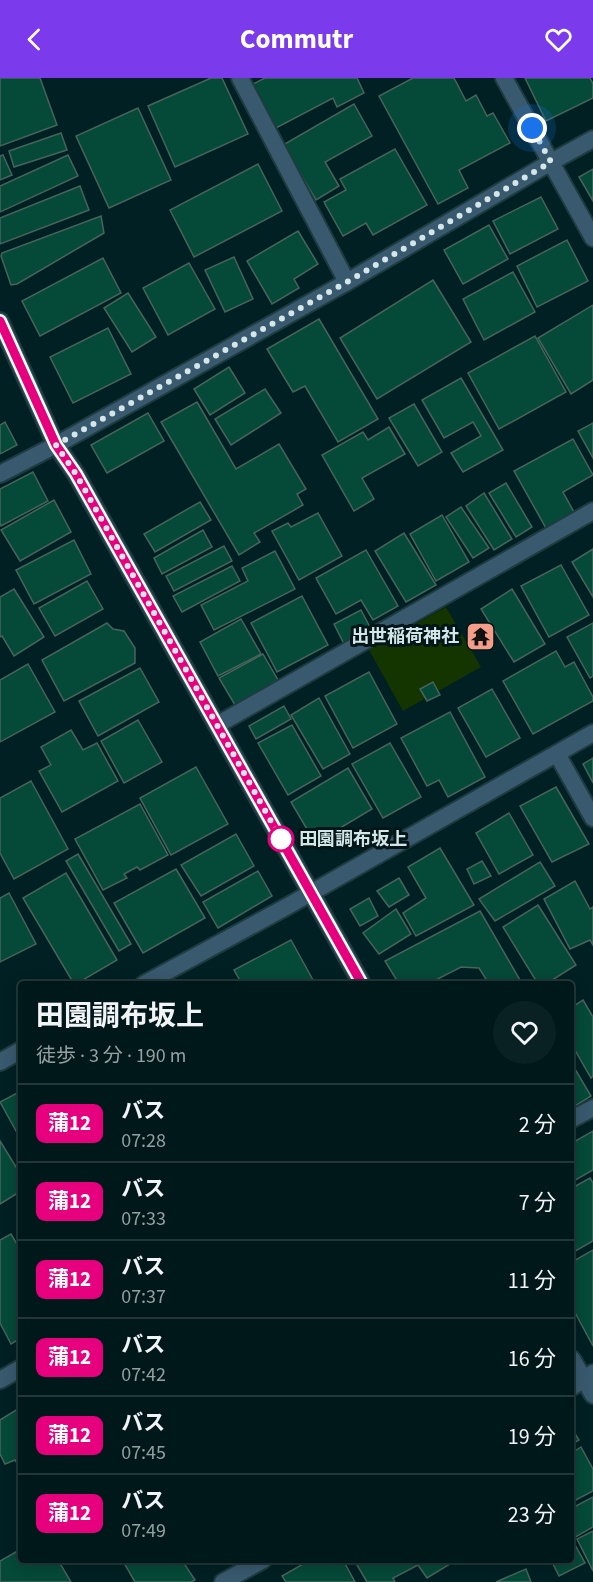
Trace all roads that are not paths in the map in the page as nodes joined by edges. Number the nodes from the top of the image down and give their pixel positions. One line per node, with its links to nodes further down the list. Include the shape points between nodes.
1 (240, 78): 6 (street)
2 (504, 78): 4 (street)
3 (593, 139): 4 (street)
4 (551, 162): 5 (street); 6 (street)
5 (593, 238)
6 (347, 282): 8 (street)
7 (0, 321): 8 (street)
8 (56, 445): 9 (street); 11 (street)
9 (0, 474)
10 (593, 511): 11 (street)
11 (217, 725): 15 (street)
12 (593, 733): 13 (street)
13 (556, 753): 14 (street); 15 (street)
14 (593, 818)
15 (311, 893): 16 (street); 17 (street)
16 (150, 981)
17 (360, 981)
18 (18, 1052): 19 (street)
19 (0, 1062)
20 (593, 1108): 21 (street)
21 (574, 1118)
22 (574, 1363): 25 (street)
23 (18, 1370): 24 (street)
24 (0, 1380)
25 (583, 1380): 26 (street)
26 (593, 1395)
27 (258, 1563): 28 (street)
28 (224, 1582)

